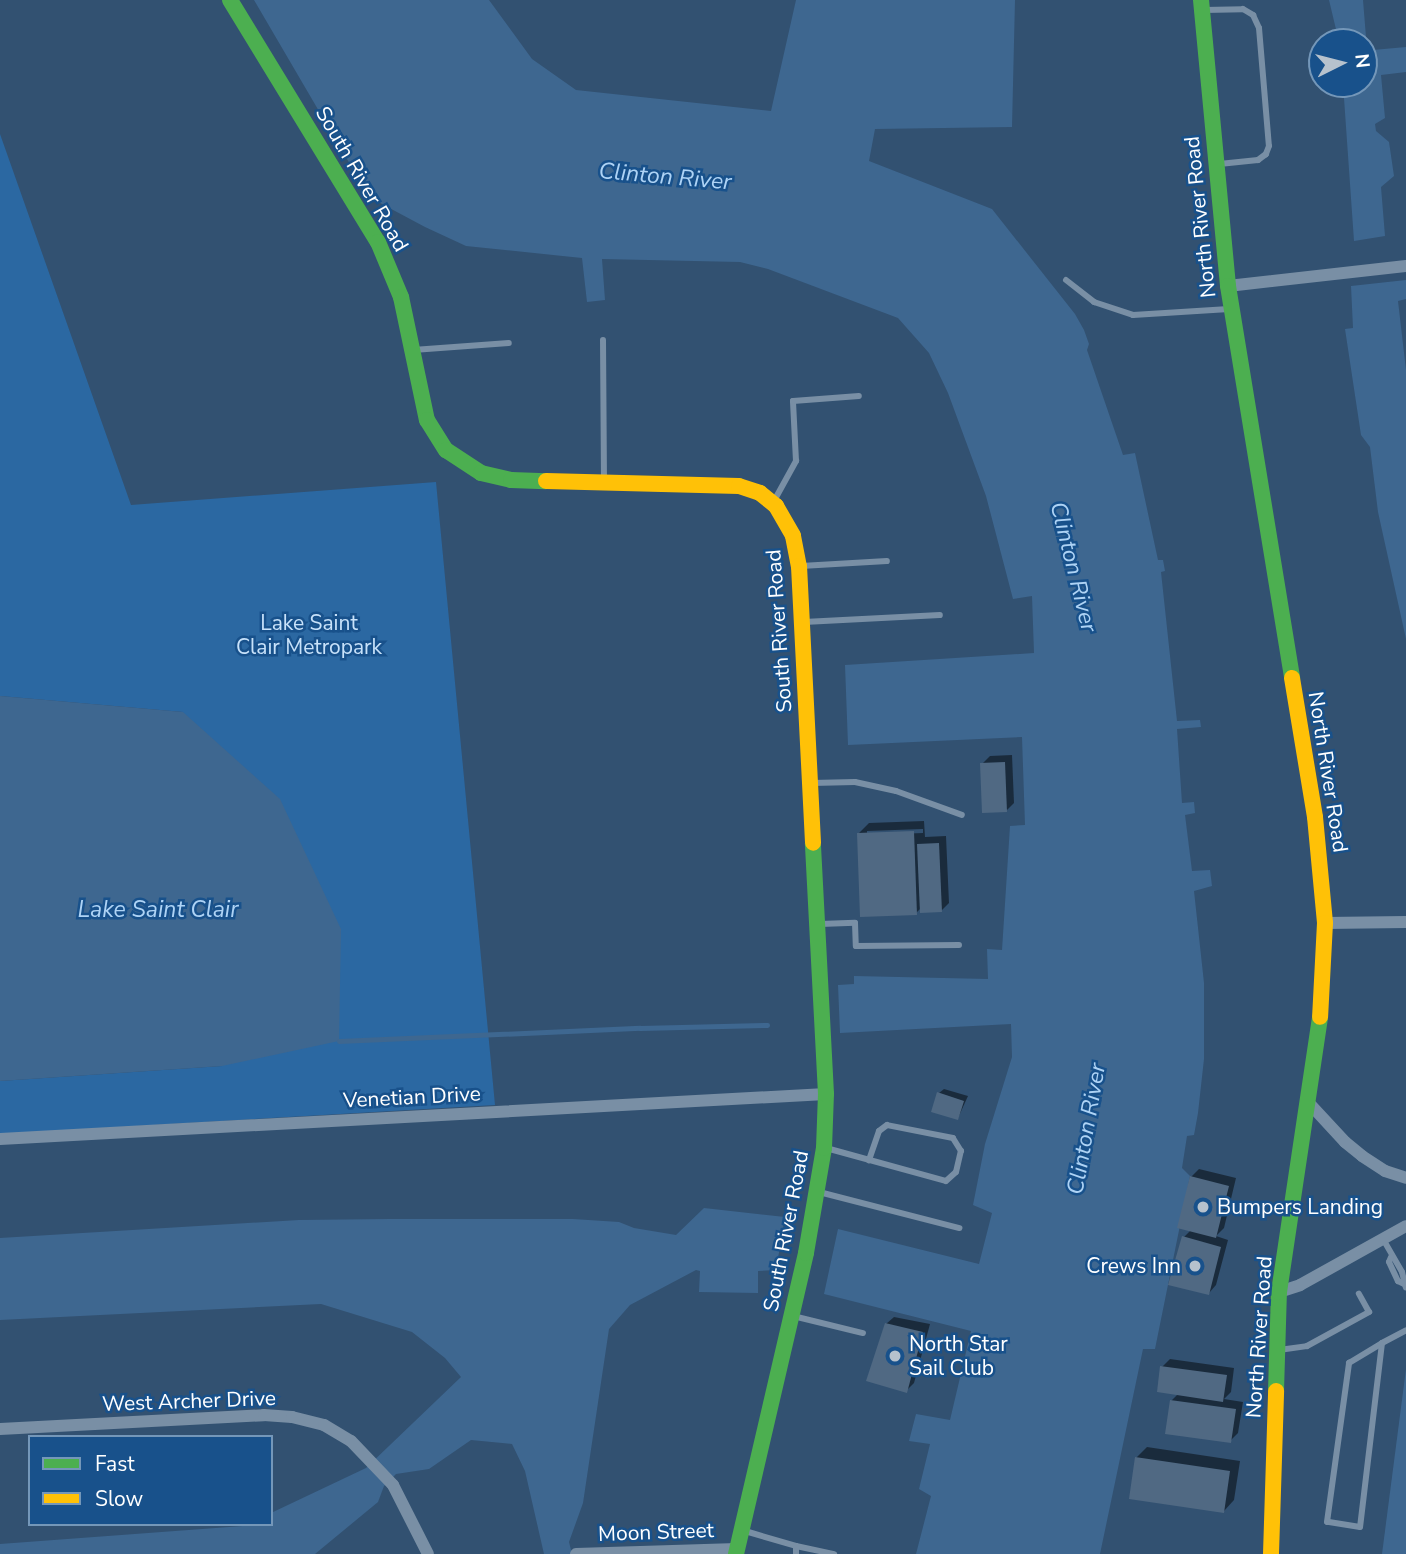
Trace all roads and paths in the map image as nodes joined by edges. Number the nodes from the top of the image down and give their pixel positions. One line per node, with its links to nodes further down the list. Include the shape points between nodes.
1 (230, 0): 10 (street, South River Road, via 378,242 401,297)
2 (1201, 5): 3 (street, North River Road); 3 (lane, via 1243,9 1253,15 1259,28 1269,146 1258,160)
3 (1215, 164): 6 (street, North River Road)
4 (1406, 266): 6 (street)
5 (1066, 280): 7 (lane, via 1094,302 1133,315)
6 (1228, 286): 7 (street, North River Road)
7 (1231, 309): 21 (street, North River Road, via 1315,817)
8 (603, 340): 12 (lane)
9 (509, 343): 10 (lane)
10 (412, 350): 12 (street, South River Road, via 427,420 436,437 460,461 481,473 511,480)
11 (859, 396): 13 (lane, via 793,401 796,461)
12 (604, 483): 13 (street, South River Road, via 721,484 751,489)
13 (773, 503): 15 (street, South River Road, via 793,536)
14 (887, 561): 15 (lane)
15 (799, 566): 17 (street, South River Road)
16 (940, 615): 17 (lane)
17 (802, 622): 18 (street, South River Road)
18 (810, 783): 19 (lane, via 855,782); 22 (street, South River Road)
19 (962, 815)
20 (1406, 922): 21 (street)
21 (1325, 923): 25 (street, North River Road, via 1322,1000)
22 (818, 924): 23 (lane, via 855,923 856,946); 24 (street, South River Road)
23 (959, 945)
24 (826, 1094): 26 (street, Venetian Drive); 27 (street, South River Road)
25 (1308, 1102): 29 (street, via 1362,1156); 35 (street, North River Road)
26 (0, 1139)
27 (824, 1148): 28 (lane); 30 (street, South River Road)
28 (869, 1160): 28 (lane, via 946,1181 956,1172 961,1151 953,1138 887,1125 879,1132)
29 (1406, 1178)
30 (819, 1192): 32 (lane); 37 (street, South River Road)
31 (1406, 1226): 33 (street)
32 (958, 1228)
33 (1383, 1238): 34 (lane); 35 (street)
34 (1405, 1286)
35 (1279, 1292): 41 (street, North River Road)
36 (1359, 1293): 41 (lane, via 1369,1312 1307,1346)
37 (791, 1316): 39 (lane); 43 (street, South River Road)
38 (1406, 1329): 40 (lane)
39 (863, 1333)
40 (1382, 1343): 40 (lane, via 1349,1363 1327,1522 1360,1527)
41 (1277, 1350): 49 (street, North River Road)
42 (0, 1429): 46 (street, West Archer Drive, via 264,1415 292,1416 324,1425 351,1441 393,1485)
43 (741, 1530): 44 (lane); 45 (street, South River Road)
44 (796, 1550): 48 (lane)
45 (737, 1551): 47 (street, Moon Street)
46 (428, 1554)
47 (578, 1554)
48 (834, 1554)
49 (1270, 1554)

